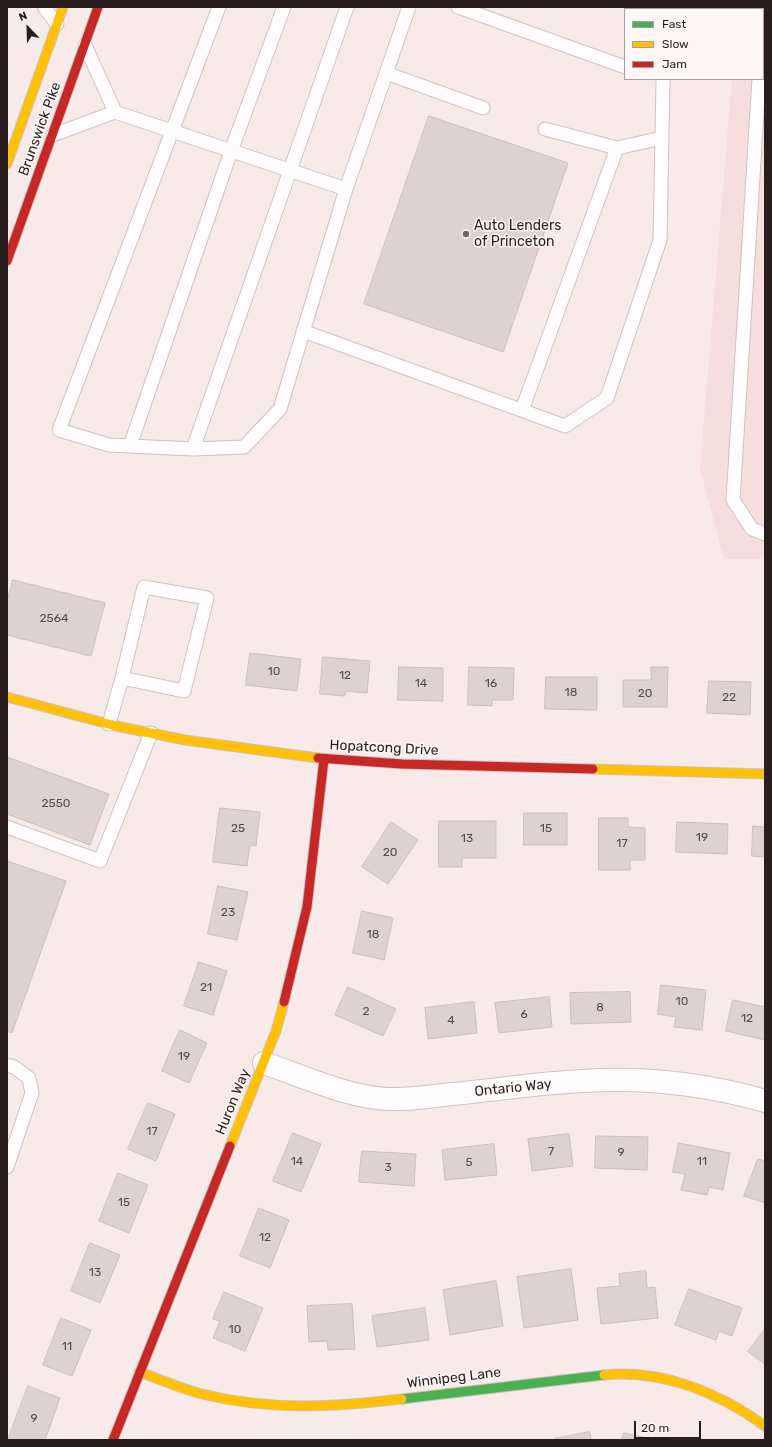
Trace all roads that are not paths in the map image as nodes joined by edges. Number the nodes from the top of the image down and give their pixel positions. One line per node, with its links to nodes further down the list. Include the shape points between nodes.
1 (44, 7): 9 (lane)
2 (63, 7): 9 (street, Brunswick Pike)
3 (98, 7): 10 (street, Brunswick Pike)
4 (219, 7): 18 (lane)
5 (284, 7): 22 (lane)
6 (347, 7): 24 (lane)
7 (409, 7): 12 (lane)
8 (458, 7): 11 (lane)
9 (57, 24): 23 (street, Brunswick Pike)
10 (85, 45): 16 (lane); 19 (street, Brunswick Pike)
11 (624, 67)
12 (386, 74): 15 (lane); 25 (lane)
13 (661, 80): 20 (lane)
14 (759, 80): 31 (lane, via 733,500 752,529)
15 (483, 108)
16 (115, 112): 18 (lane); 19 (lane)
17 (545, 130): 21 (lane)
18 (171, 131): 22 (lane); 29 (lane, via 59,430 109,445)
19 (52, 135): 26 (street, Brunswick Pike)
20 (662, 138): 21 (lane); 28 (lane, via 660,240 607,398 565,426)
21 (617, 148): 28 (lane)
22 (231, 151): 24 (lane); 29 (lane)
23 (7, 164)
24 (291, 171): 25 (lane); 30 (lane)
25 (346, 189): 27 (lane)
26 (7, 261)
27 (303, 331): 28 (lane); 30 (lane, via 280,409 244,447)
28 (522, 410)
29 (130, 446): 30 (lane)
30 (193, 449)
31 (765, 534)
32 (122, 678): 32 (lane, via 144,587 207,598 184,691); 34 (lane)
33 (7, 697): 34 (street, Hopatcong Drive)
34 (109, 724): 35 (street, Hopatcong Drive)
35 (151, 733): 36 (street, Hopatcong Drive, via 210,744); 38 (lane, via 100,861)
36 (324, 759): 37 (street, Hopatcong Drive, via 402,764); 39 (street, Huron Way, via 307,907 292,976)
37 (765, 774)
38 (7, 827)
39 (264, 1063): 41 (street, Ontario Way, via 358,1095 389,1099 582,1081 630,1080 687,1084); 44 (street, Huron Way)
40 (7, 1064): 42 (lane, via 28,1078 32,1093)
41 (765, 1101)
42 (11, 1146): 43 (lane)
43 (7, 1167)
44 (139, 1372): 45 (street, Winnipeg Lane, via 200,1394 247,1403 296,1407 338,1406 617,1374 653,1376 688,1384 722,1398); 46 (street, Huron Way)
45 (765, 1426)
46 (113, 1440)

